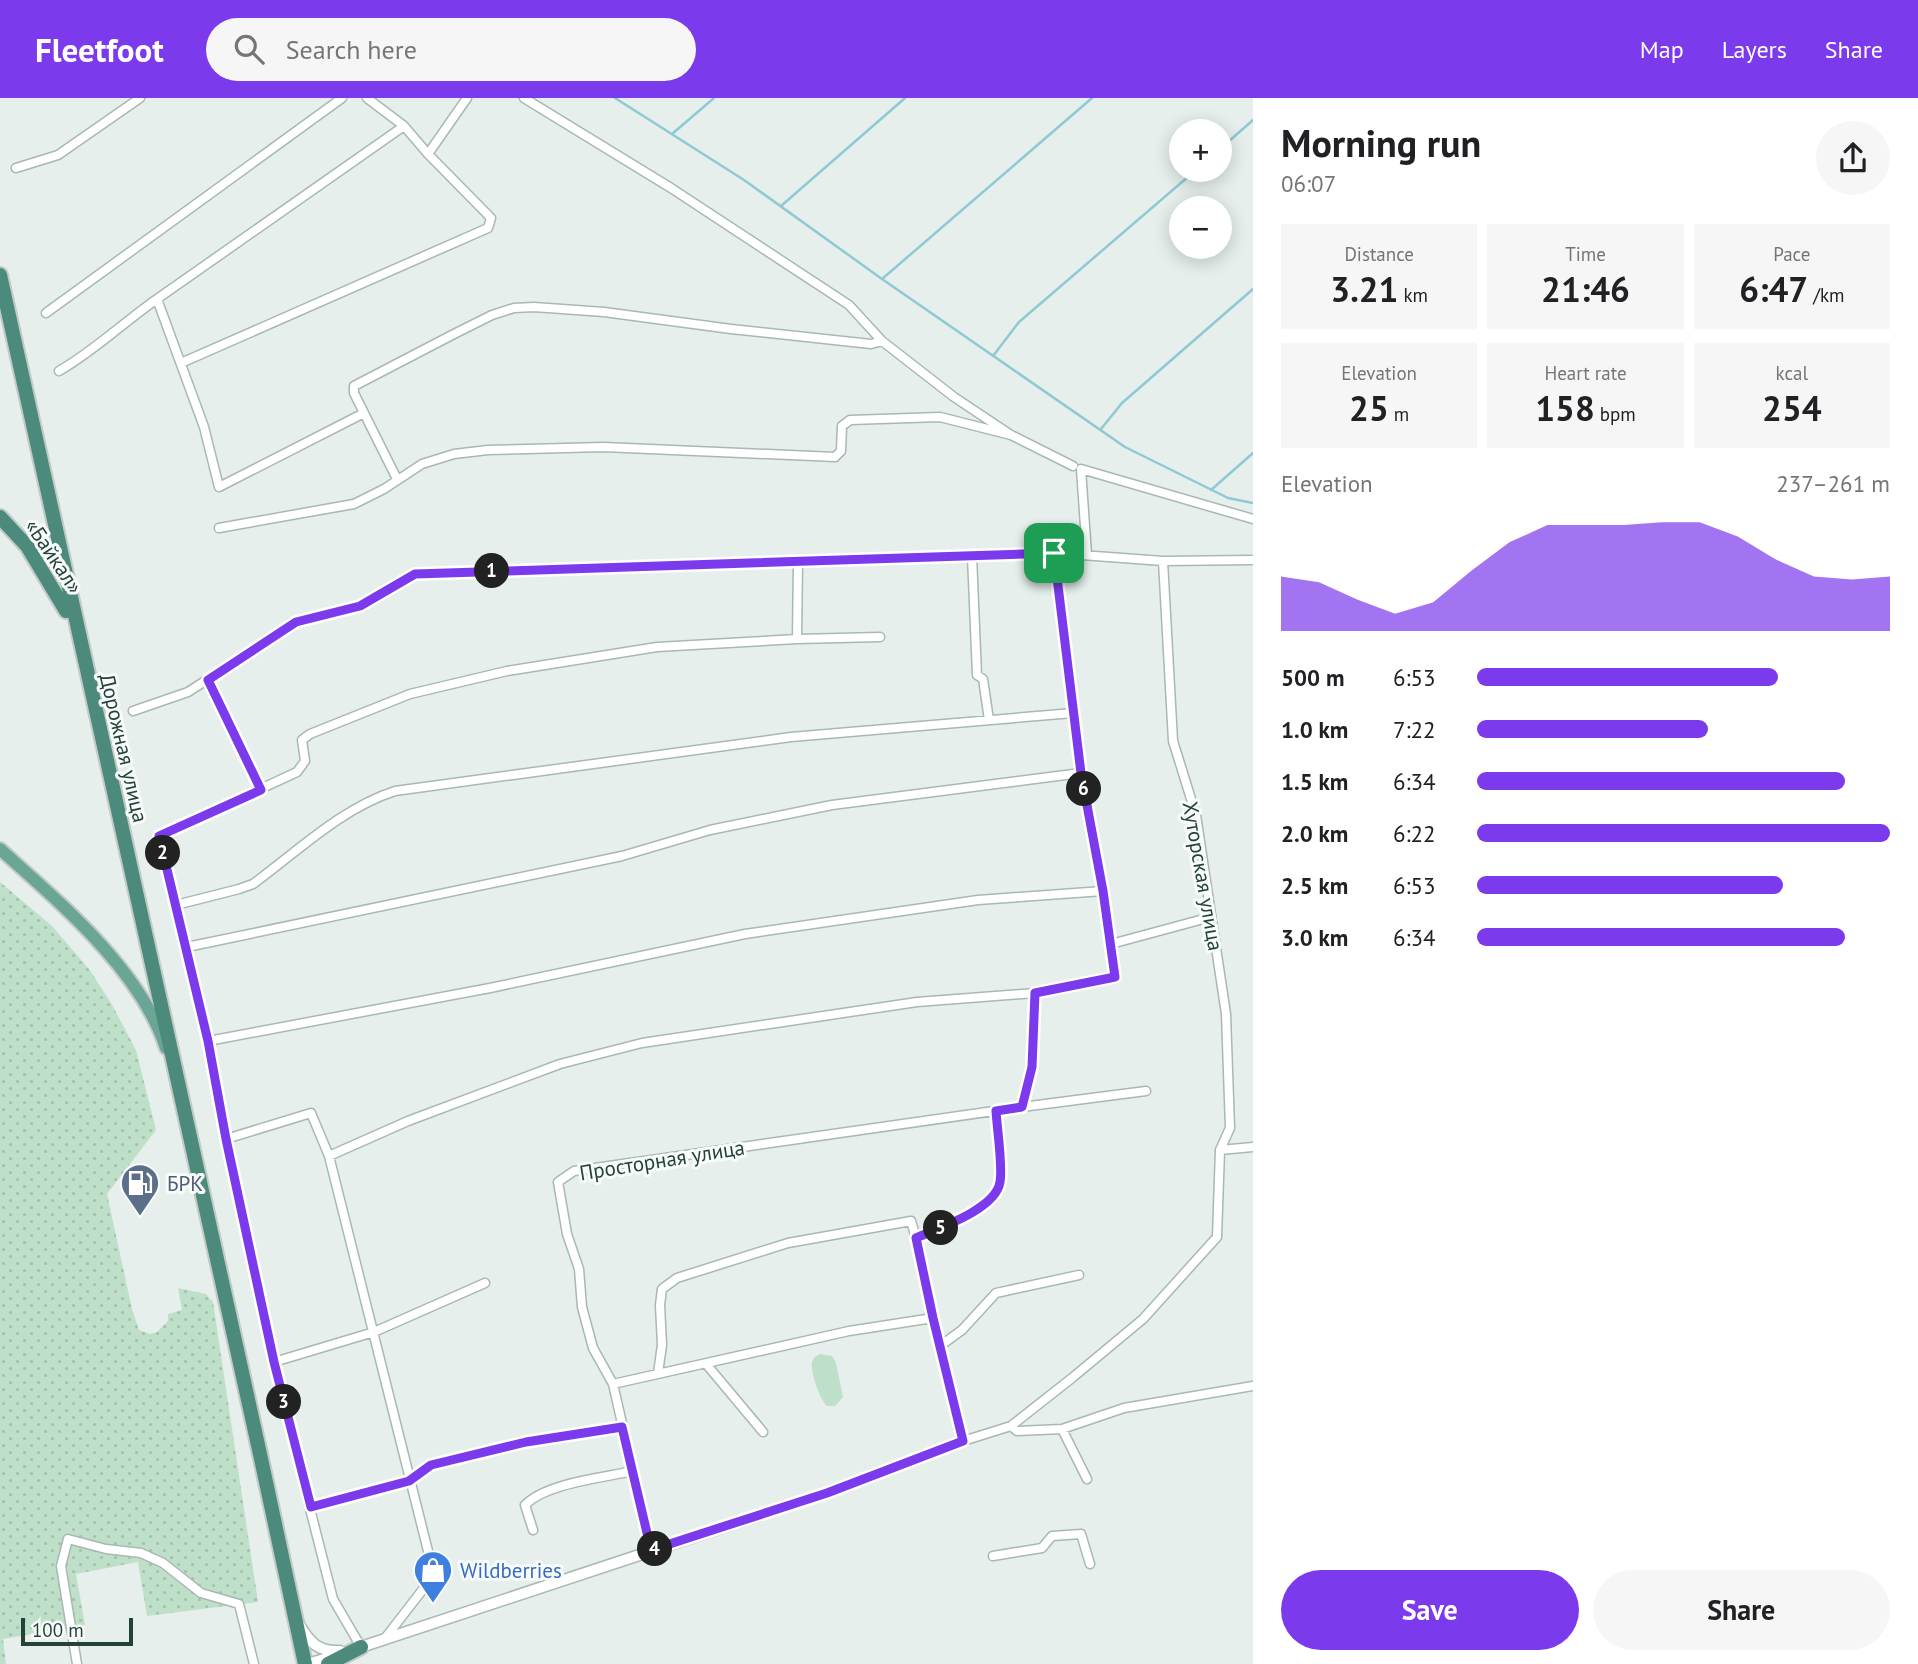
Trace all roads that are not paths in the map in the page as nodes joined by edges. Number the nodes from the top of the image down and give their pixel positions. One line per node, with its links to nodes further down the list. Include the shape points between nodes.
1 (140, 98): 8 (street, via 58,155)
2 (342, 98): 11 (street)
3 (367, 98): 6 (street)
4 (467, 98): 7 (street)
5 (524, 98): 12 (street, via 849,305)
6 (404, 126): 7 (street); 10 (street)
7 (428, 155): 13 (street, via 491,218 488,228)
8 (16, 168)
9 (0, 275): 30 (highway)
10 (157, 299): 13 (street); 14 (street)
11 (46, 313)
12 (883, 341): 15 (street, via 871,344 604,312 514,308 473,324 354,386); 16 (street)
13 (181, 363): 15 (street, via 219,486)
14 (59, 371)
15 (363, 413): 18 (street)
16 (1011, 435): 17 (street); 18 (street, via 940,418 850,420 842,426 841,451 835,457 603,447 488,450 422,464)
17 (1073, 466)
18 (397, 480): 21 (street, via 354,503)
19 (0, 517): 30 (highway, «Байкал», via 27,546 64,604)
20 (1253, 519): 23 (street, via 1082,469)
21 (219, 528)
22 (1054, 553): 23 (street); 24 (street); 33 (street)
23 (1087, 555): 27 (street)
24 (972, 556): 25 (street); 34 (street, via 976,675 983,679)
25 (798, 560): 29 (street); 31 (street, via 415,574 360,606 296,622)
26 (1253, 560): 27 (street)
27 (1163, 561): 40 (street, Хуторская улица, via 1173,741 1196,815)
28 (880, 637): 29 (street)
29 (797, 639): 36 (street, via 657,647 507,671 410,694 310,734 302,740 302,767)
30 (83, 662): 46 (highway, Дорожная улица)
31 (208, 680): 32 (street); 36 (street)
32 (134, 711)
33 (1073, 713): 34 (street); 35 (street)
34 (989, 720): 39 (street, via 790,737 395,791 349,812 253,884)
35 (1081, 773): 38 (street); 42 (street, via 832,805 710,830 622,856)
36 (261, 790): 39 (street, via 159,836)
37 (0, 849): 46 (main road, via 66,908 110,957 153,1017)
38 (1103, 891): 41 (street); 44 (street, via 978,900 745,934)
39 (176, 905): 42 (street)
40 (1211, 917): 41 (street); 51 (street, Хуторская улица, via 1227,1026 1230,1128)
41 (1111, 944): 43 (street, via 1115,977)
42 (187, 947): 44 (street)
43 (1035, 993): 47 (street, via 1032,1067); 52 (street, via 917,1002 642,1043 560,1064)
44 (208, 1041): 49 (street)
45 (1146, 1091): 47 (street, Просторная улица)
46 (183, 1101): 77 (highway, Дорожная улица)
47 (1022, 1107): 48 (street, Просторная улица)
48 (996, 1111): 53 (street, via 1000,1182 993,1197 956,1222); 62 (street, Просторная улица, via 574,1171 558,1182 593,1348)
49 (226, 1139): 52 (street, via 312,1113); 59 (street)
50 (1253, 1147): 51 (street)
51 (1220, 1150): 64 (street, Хуторская улица, via 1217,1237 1143,1319)
52 (329, 1156): 57 (street)
53 (916, 1238): 56 (street); 61 (street, via 911,1222 897,1224 788,1243 677,1278 662,1289)
54 (1079, 1275): 58 (street, via 996,1293 962,1330)
55 (485, 1283): 57 (street)
56 (933, 1318): 58 (street); 60 (street, via 849,1331)
57 (374, 1332): 59 (street); 71 (street)
58 (940, 1346): 68 (street)
59 (274, 1362): 72 (street)
60 (707, 1365): 61 (street); 67 (street)
61 (658, 1373): 62 (street)
62 (613, 1384): 65 (street, Просторная улица)
63 (1253, 1386): 66 (street, via 1124,1408)
64 (1011, 1426): 66 (street, via 1017,1431); 68 (street)
65 (622, 1427): 69 (street, Просторная улица); 71 (street, via 526,1442 431,1465)
66 (1062, 1429): 70 (street)
67 (763, 1432)
68 (963, 1441): 74 (street, via 827,1493)
69 (633, 1471): 73 (street, via 534,1496 525,1505); 74 (street, Просторная улица)
70 (1087, 1479)
71 (409, 1481): 72 (street); 78 (street, via 434,1575)
72 (311, 1507): 79 (street, via 333,1599)
73 (533, 1530)
74 (651, 1550): 78 (street)
75 (993, 1556): 76 (street, via 1042,1548 1052,1536 1081,1534)
76 (1090, 1564)
77 (296, 1619): 79 (street, via 316,1647 338,1651); 82 (highway, Дорожная улица)
78 (386, 1637): 79 (street)
79 (361, 1647): 82 (street); 83 (highway)
80 (77, 1664): 81 (street, via 61,1566 68,1539 141,1553 163,1563 201,1593 239,1604)
81 (254, 1664)
82 (307, 1664)
83 (328, 1664)

